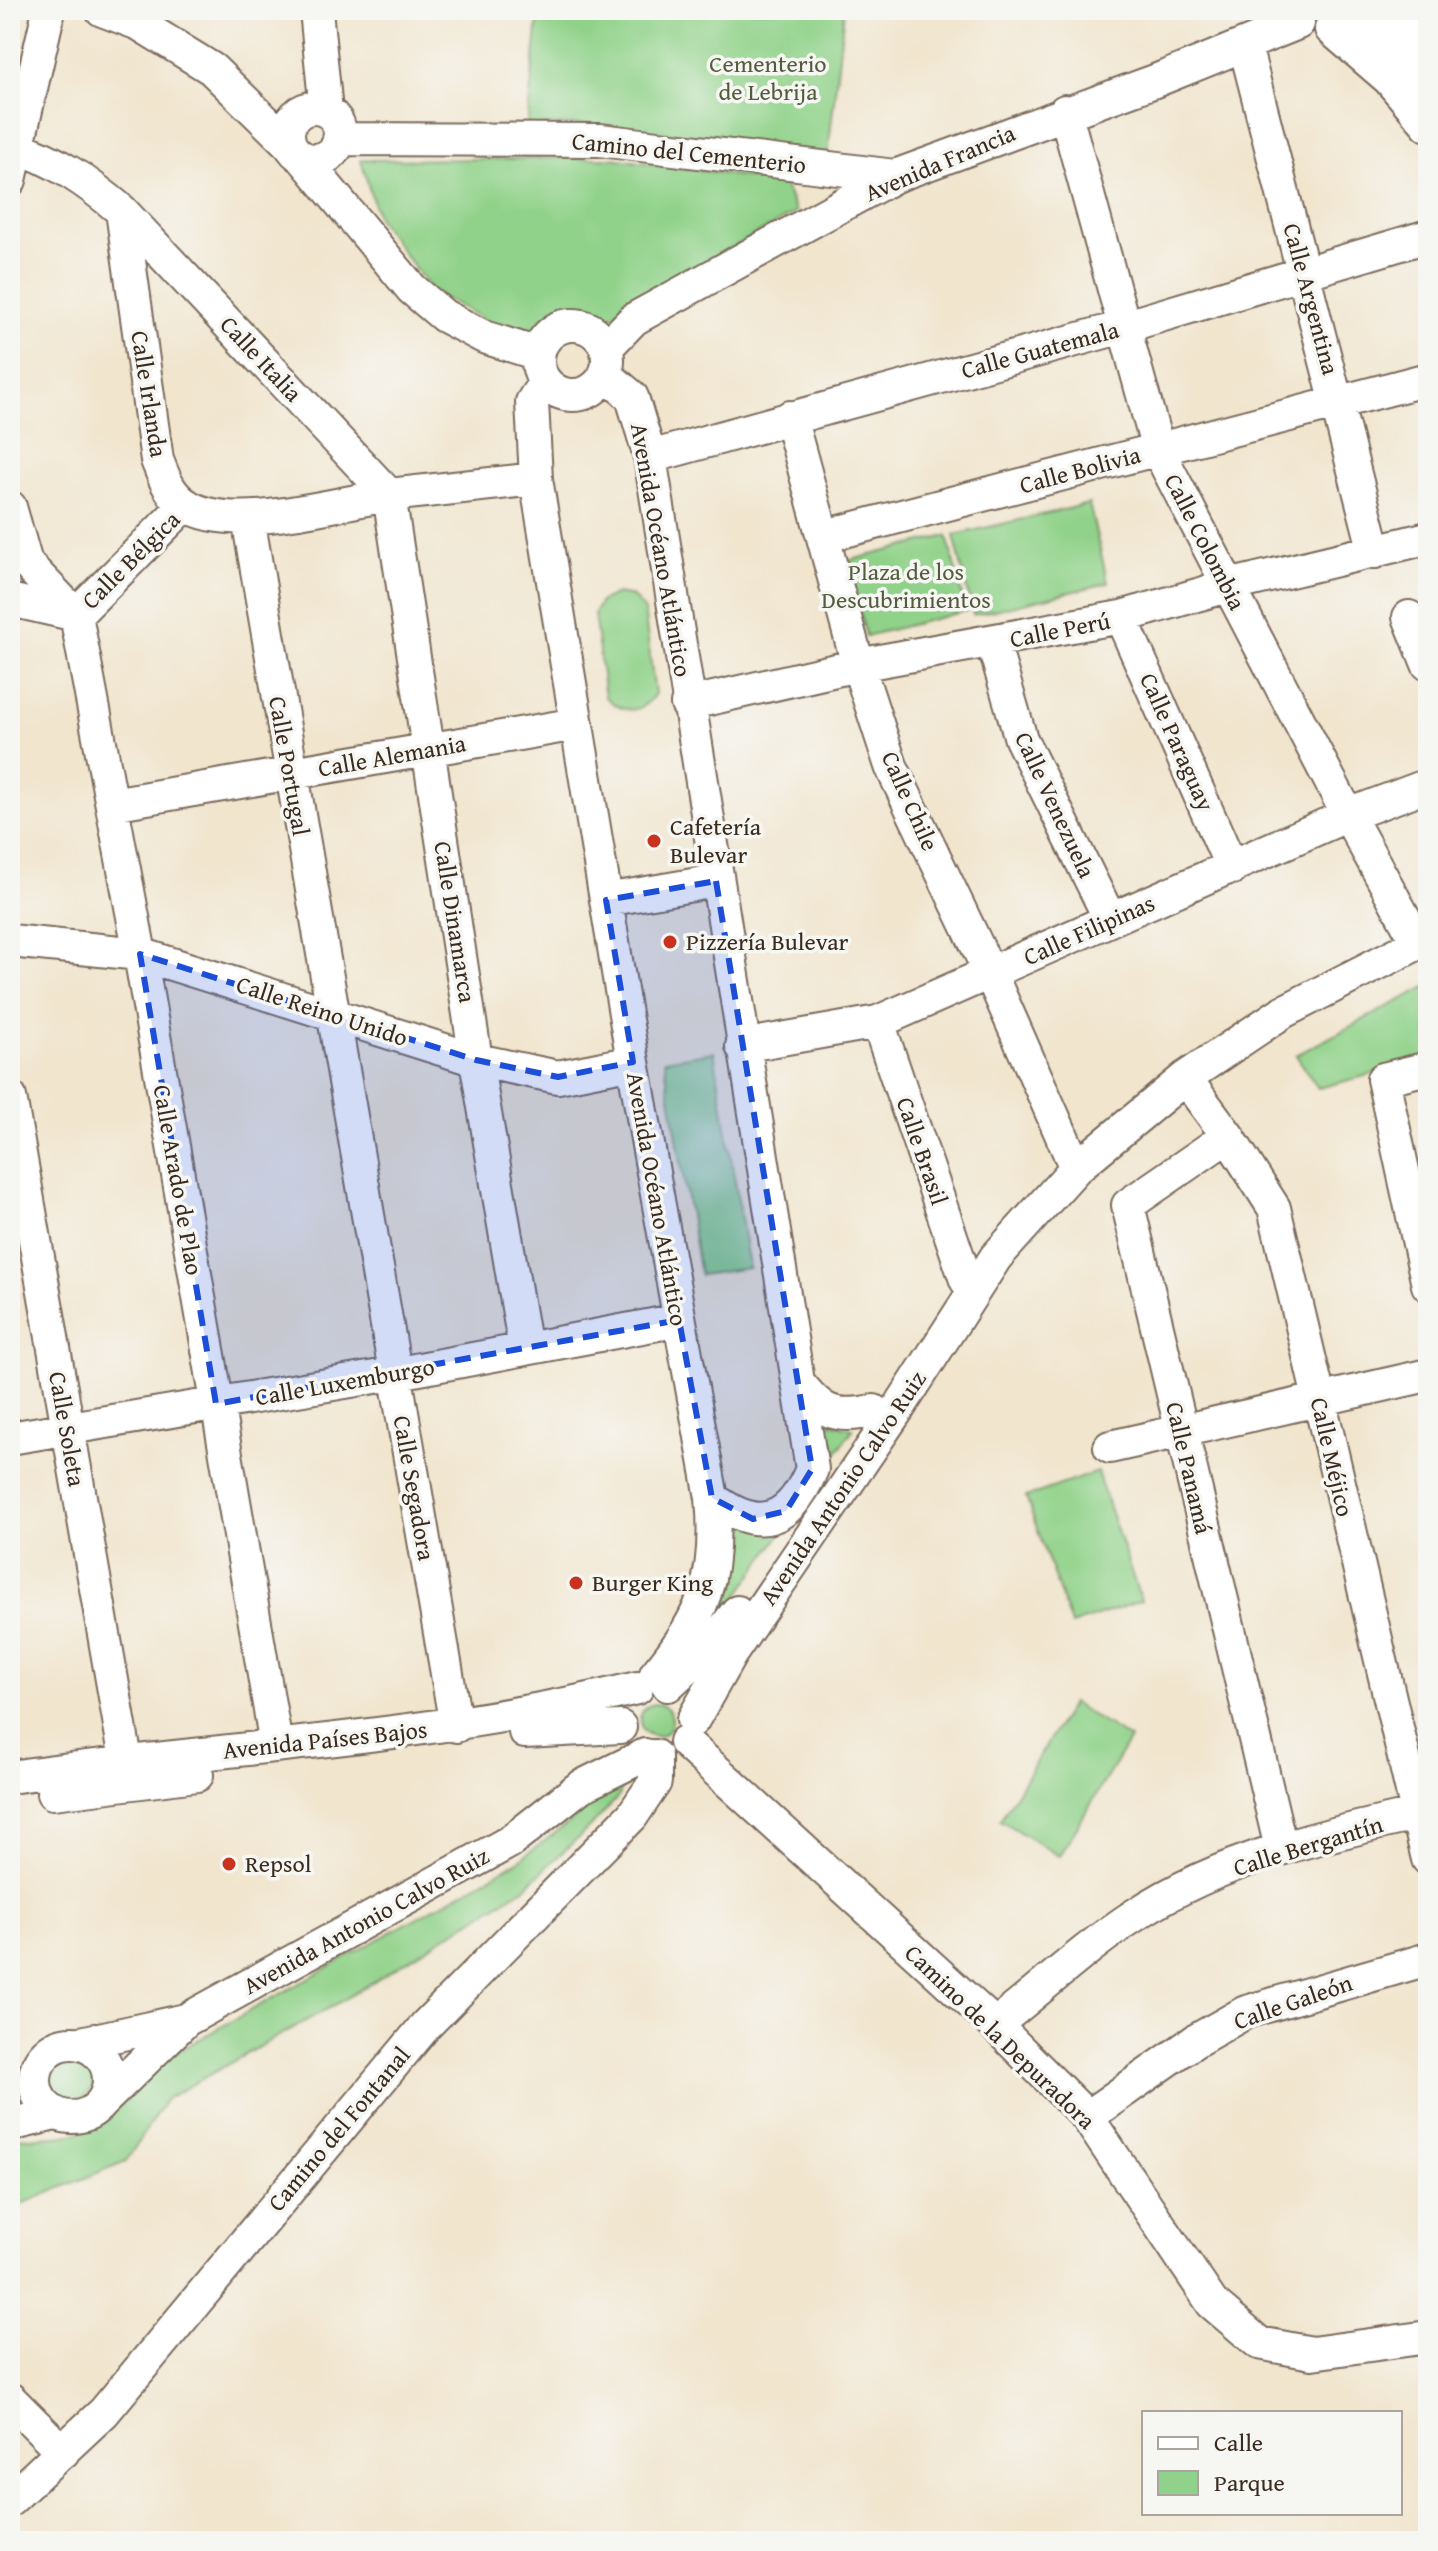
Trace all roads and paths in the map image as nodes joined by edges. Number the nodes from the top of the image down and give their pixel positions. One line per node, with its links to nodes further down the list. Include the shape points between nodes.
1 (49, 10): 14 (street)
2 (102, 10): 10 (street, via 139,24 212,69)
3 (316, 10): 13 (street)
4 (1402, 10): 8 (street)
5 (1357, 16): 6 (street, via 1319,31); 8 (street); 12 (street, via 1389,79)
6 (1293, 17): 7 (street, Avenida Francia)
7 (1245, 46): 11 (street, Avenida Francia); 21 (street, Calle Argentina)
8 (1401, 50): 9 (street)
9 (1428, 87)
10 (247, 101): 13 (street); 15 (street)
11 (1065, 111): 16 (street, Avenida Francia); 22 (street, Calle Colombia)
12 (1428, 125)
13 (326, 127): 15 (street, via 317,160); 15 (street, via 290,121); 16 (street, Camino del Cementerio, via 600,140); 19 (street)
14 (14, 146): 17 (street); 18 (street, Calle Italia, via 91,184)
15 (296, 150): 19 (street)
16 (895, 176): 23 (street, Avenida Francia, via 634,319)
17 (10, 180)
18 (122, 211): 31 (street, Calle Italia); 32 (street, Calle Irlanda, via 157,460 168,487)
19 (353, 217): 24 (street, via 412,289 444,316)
20 (1428, 236): 21 (street, Calle Guatemala)
21 (1304, 274): 22 (street, Calle Guatemala); 26 (street, Calle Argentina)
22 (1123, 327): 27 (street, Calle Guatemala); 28 (street, Calle Colombia)
23 (605, 361): 24 (street, via 590,390 579,394 560,392); 24 (street, via 589,329 567,325 547,336); 29 (street, Avenida Océano Atlántico, via 632,397)
24 (541, 368): 30 (street, Avenida Océano Atlántico, via 532,402)
25 (1428, 379): 26 (street, Calle Bolivia)
26 (1338, 403): 28 (street, Calle Bolivia); 37 (street, Calle Argentina)
27 (790, 417): 29 (street, Calle Guatemala); 35 (street, Calle Chile)
28 (1158, 450): 35 (street, Calle Bolivia); 38 (street, Calle Colombia)
29 (650, 457): 46 (street, Avenida Océano Atlántico)
30 (536, 479): 31 (street); 47 (street, Avenida Océano Atlántico)
31 (389, 495): 34 (street); 48 (street, Calle Dinamarca)
32 (185, 505): 34 (street, via 213,518); 40 (street, Calle Bélgica)
33 (10, 507): 40 (street, via 26,563)
34 (248, 518): 49 (street, Calle Portugal)
35 (825, 536): 45 (street, Calle Chile)
36 (1428, 538): 37 (street, Calle Perú)
37 (1375, 552): 38 (street, Calle Perú)
38 (1228, 586): 41 (street, Calle Perú); 52 (street, Calle Colombia)
39 (10, 600): 40 (street)
40 (76, 615): 51 (street, Calle Arado de Plao)
41 (1121, 617): 43 (street, Calle Perú); 53 (street, Calle Paraguay)
42 (1409, 617): 44 (street)
43 (993, 643): 45 (street, Calle Perú); 56 (street, Calle Venezuela, via 1021,739)
44 (1428, 664)
45 (858, 665): 46 (street, Calle Perú); 60 (street, Calle Chile, via 891,766)
46 (687, 704): 54 (street, Avenida Océano Atlántico)
47 (577, 724): 48 (street, Calle Alemania); 55 (street, Avenida Océano Atlántico)
48 (428, 750): 49 (street, Calle Alemania); 64 (street, Calle Dinamarca)
49 (290, 773): 51 (street, Calle Alemania); 61 (street, Calle Portugal)
50 (1428, 785): 52 (street, Calle Filipinas)
51 (112, 804): 59 (street, Calle Arado de Plao)
52 (1348, 815): 53 (street, Calle Filipinas); 57 (street, Calle Colombia)
53 (1232, 868): 56 (street, Calle Filipinas)
54 (716, 881): 55 (street); 63 (street, Avenida Océano Atlántico)
55 (606, 900): 65 (street, Avenida Océano Atlántico)
56 (1110, 919): 60 (street, Calle Filipinas)
57 (1423, 940): 67 (street, Avenida Antonio Calvo Ruiz, via 1283,1012)
58 (10, 941): 59 (street, Calle Reino Unido)
59 (140, 954): 61 (street, Calle Reino Unido); 81 (street, Calle Arado de Plao)
60 (991, 975): 62 (street, Calle Filipinas); 70 (street, Calle Chile)
61 (332, 1013): 64 (street, Calle Reino Unido); 77 (street, Calle Segadora)
62 (878, 1022): 63 (street, Calle Filipinas); 73 (street, Calle Brasil)
63 (742, 1046): 79 (street, Avenida Océano Atlántico)
64 (476, 1060): 65 (street, Calle Reino Unido, via 558,1077); 76 (street, Calle Dinamarca)
65 (633, 1062): 75 (street, Avenida Océano Atlántico)
66 (1428, 1068): 71 (street, via 1383,1079)
67 (1185, 1078): 69 (street, Calle Méjico); 70 (street, Avenida Antonio Calvo Ruiz)
68 (10, 1097): 83 (street, Calle Soleta)
69 (1228, 1136): 80 (street, Calle Méjico, via 1274,1208); 84 (street, Calle Panamá, via 1128,1205)
70 (1076, 1168): 72 (street, Avenida Antonio Calvo Ruiz)
71 (1421, 1212): 74 (street)
72 (996, 1257): 73 (street, Avenida Antonio Calvo Ruiz); 89 (street, Avenida Antonio Calvo Ruiz)
73 (966, 1280): 82 (street, Avenida Antonio Calvo Ruiz)
74 (1428, 1285)
75 (679, 1320): 76 (street, Calle Luxemburgo); 88 (street, Avenida Océano Atlántico)
76 (525, 1349): 77 (street, Calle Luxemburgo)
77 (393, 1374): 81 (street, Calle Luxemburgo); 91 (street, Calle Segadora)
78 (1428, 1375): 80 (street)
79 (799, 1383): 82 (street, via 814,1403 833,1414); 87 (street, Avenida Océano Atlántico)
80 (1318, 1400): 84 (street); 98 (street, Calle Méjico)
81 (216, 1404): 83 (street, Calle Luxemburgo); 94 (street, Calle Arado de Plao)
82 (874, 1411): 89 (street, Avenida Antonio Calvo Ruiz)
83 (67, 1429): 85 (street, Calle Luxemburgo); 95 (street, Calle Soleta)
84 (1180, 1433): 86 (street); 99 (street, Calle Panamá)
85 (10, 1438)
86 (1110, 1447)
87 (812, 1469): 88 (street, via 801,1495 786,1511 768,1519 733,1513); 89 (street, Avenida Océano Atlántico)
88 (712, 1498): 90 (street, Avenida Océano Atlántico, via 716,1538 704,1605)
89 (813, 1517): 90 (street, Avenida Antonio Calvo Ruiz, via 714,1642); 92 (street, Avenida Antonio Calvo Ruiz)
90 (651, 1686): 91 (street, Avenida Países Bajos); 92 (street, via 686,1699); 93 (street, via 623,1705)
91 (456, 1726): 94 (street, Avenida Países Bajos)
92 (689, 1731): 93 (street, via 666,1755); 103 (street, Camino de la Depuradora)
93 (636, 1743): 97 (street, Avenida Países Bajos, via 545,1729); 102 (street, Avenida Antonio Calvo Ruiz, via 511,1841); 112 (street, Camino del Fontanal, via 655,1782 632,1816 426,2025 104,2412)
94 (276, 1745): 95 (street, Avenida Países Bajos)
95 (126, 1760): 96 (street, Avenida Países Bajos)
96 (10, 1777)
97 (10, 1798)
98 (1423, 1813): 99 (street, Calle Bergantín); 100 (street, Calle Méjico)
99 (1281, 1848): 103 (street, Calle Bergantín, via 1209,1876 1135,1915)
100 (1428, 1859)
101 (1428, 1959): 108 (street, Calle Galeón, via 1246,2012)
102 (186, 2020): 104 (street, Avenida Antonio Calvo Ruiz); 106 (street, Avenida Antonio Calvo Ruiz)
103 (995, 2025): 108 (street, Camino de la Depuradora)
104 (81, 2043): 105 (street, via 57,2045); 106 (street, via 108,2067)
105 (22, 2081): 107 (street)
106 (102, 2102): 107 (street, via 81,2116)
107 (55, 2114): 109 (street)
108 (1087, 2117): 110 (street, Camino de la Depuradora, via 1212,2303 1259,2343 1312,2353)
109 (10, 2125)
110 (1428, 2337)
111 (10, 2399): 112 (street)
112 (63, 2452): 113 (street, Camino del Fontanal)
113 (10, 2500)

